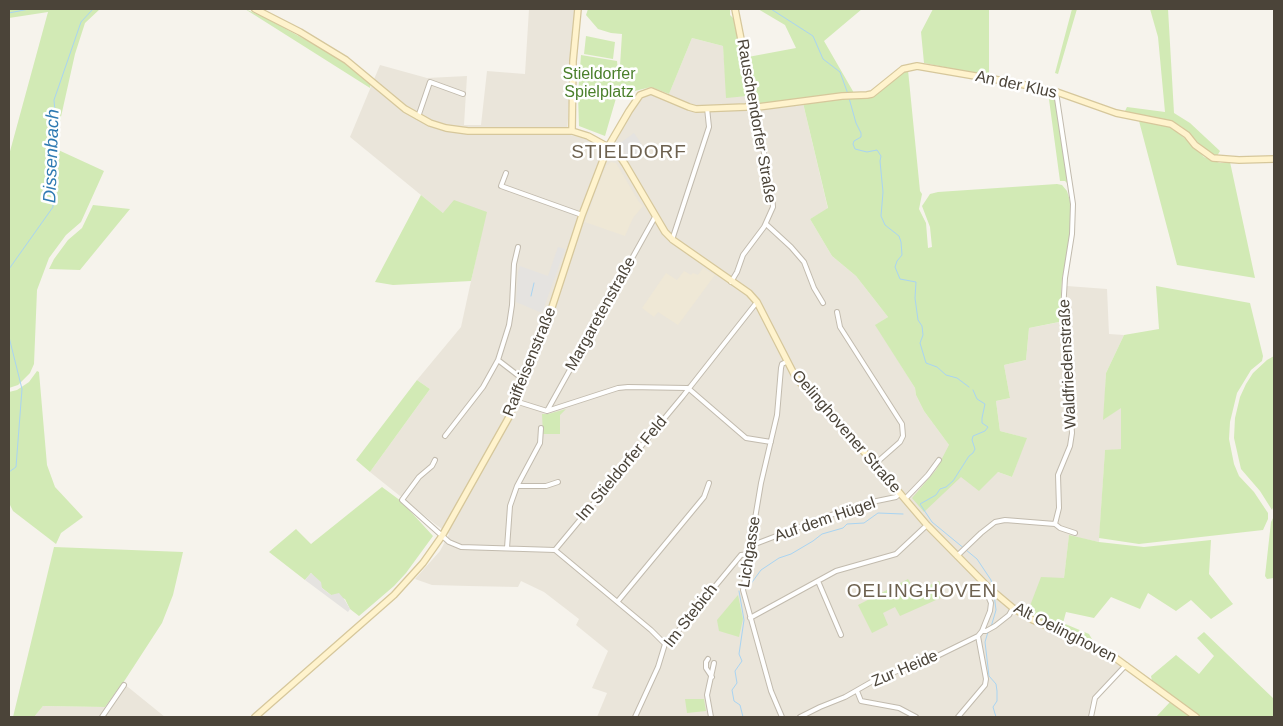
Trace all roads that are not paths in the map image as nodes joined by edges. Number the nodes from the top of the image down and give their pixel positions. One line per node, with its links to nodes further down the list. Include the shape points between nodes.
1 (256, 9): 8 (main road, Oelinghovener Straße, via 346,60)
2 (578, 9): 9 (main road)
3 (735, 9): 6 (main road, Rauschendorfer Straße)
4 (1056, 92): 6 (main road, An der Klus, via 913,66 895,75 872,94 758,107); 11 (main road, An der Klus, via 1116,114 1172,124 1213,158); 39 (street, Waldfriedenstraße, via 1074,204 1063,311 1072,433 1058,475)
5 (463, 94): 8 (street, via 430,82)
6 (752, 105): 7 (main road, An der Klus); 15 (street, Rauschendorfer Straße, via 773,200)
7 (707, 108): 10 (main road, Raiffeisenstraße, via 696,109 651,91 646,92 632,106); 16 (street, via 709,127)
8 (418, 116): 9 (main road, Oelinghovener Straße, via 446,128 468,131)
9 (572, 132): 10 (main road, Oelinghovener Straße)
10 (608, 147): 13 (main road, Raiffeisenstraße); 14 (main road, Oelinghovener Straße, via 619,155)
11 (1274, 158)
12 (506, 173): 13 (street, via 501,186)
13 (582, 215): 24 (main road, Raiffeisenstraße, via 552,310)
14 (655, 217): 16 (main road, Oelinghovener Straße); 27 (street, Margaretenstraße)
15 (766, 224): 18 (street, Rauschendorfer Straße, via 748,246); 20 (street, via 804,262)
16 (672, 240): 18 (main road, Oelinghovener Straße)
17 (518, 247): 22 (street, via 512,304)
18 (731, 282): 19 (main road, Oelinghovener Straße)
19 (757, 302): 23 (main road, Oelinghovener Straße); 25 (street, Im Stieldorfer Feld)
20 (823, 303)
21 (837, 312): 33 (street, via 840,327 902,424 900,442)
22 (498, 360): 24 (street); 29 (street, via 483,387)
23 (786, 362): 30 (street, Lichgasse, via 781,368); 33 (main road, Oelinghovener Straße, via 809,394)
24 (524, 380): 26 (main road, Raiffeisenstraße)
25 (688, 388): 27 (street, via 618,388); 30 (street, via 746,438); 45 (street, Im Stieldorfer Feld)
26 (515, 401): 27 (street); 42 (main road, Raiffeisenstraße, via 500,434)
27 (547, 411)
28 (541, 428): 36 (street, via 540,443)
29 (445, 436)
30 (771, 442): 43 (street, Lichgasse)
31 (435, 460): 42 (street, via 402,500)
32 (939, 460): 38 (street)
33 (875, 464): 37 (main road, Oelinghovener Straße)
34 (558, 482): 36 (street, via 546,486)
35 (709, 483): 50 (street, via 704,497)
36 (517, 486): 44 (street, via 510,506)
37 (900, 493): 38 (main road, Oelinghovener Straße); 43 (street, Auf dem Hügel)
38 (905, 499): 40 (main road, Alt Oelinghoven)
39 (1056, 524): 41 (street); 47 (street, via 1000,520)
40 (927, 525): 47 (main road, Alt Oelinghoven); 48 (street, via 896,554 836,571)
41 (1075, 533)
42 (442, 536): 44 (street, via 454,546); 64 (main road, Raiffeisenstraße, via 394,595)
43 (750, 546): 46 (street, Lichgasse)
44 (507, 548): 45 (street)
45 (555, 550): 50 (street)
46 (748, 554): 52 (street, Lichgasse, via 743,590); 56 (street, Im Stebich, via 741,555)
47 (959, 554): 51 (main road, Alt Oelinghoven, via 988,587)
48 (818, 581): 52 (street); 54 (street)
49 (988, 596): 53 (street, Zur Heide, via 991,603)
50 (618, 601): 56 (street)
51 (1013, 608): 53 (street, Zur Heide, via 995,626); 59 (main road, Alt Oelinghoven, via 1043,625 1087,642)
52 (750, 618): 67 (street, Lichgasse)
53 (984, 631): 55 (street, Zur Heide)
54 (841, 635)
55 (978, 636): 62 (street, Zur Heide, via 929,660 880,677); 70 (street, via 985,685)
56 (665, 644): 65 (street, Im Stebich)
57 (708, 659): 60 (street, via 706,668)
58 (714, 663): 60 (street)
59 (1126, 665): 71 (street, via 1095,698); 72 (main road, Alt Oelinghoven)
60 (712, 677): 66 (street, via 707,695)
61 (124, 685): 63 (street)
62 (857, 691): 68 (street, Zur Heide); 69 (street, via 861,701 899,708)
63 (102, 717)
64 (255, 717)
65 (636, 717)
66 (710, 717)
67 (782, 717)
68 (800, 717)
69 (916, 717)
70 (958, 717)
71 (1091, 717)
72 (1196, 717)

